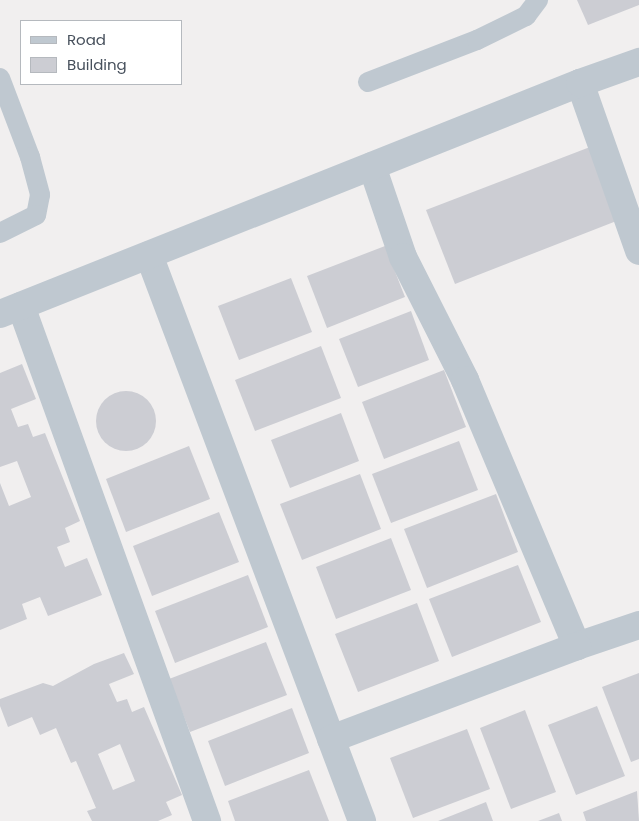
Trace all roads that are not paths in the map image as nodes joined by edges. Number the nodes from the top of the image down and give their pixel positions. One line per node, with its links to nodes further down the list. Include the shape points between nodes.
1 (538, 0): 4 (lane, via 526,16 477,40)
2 (639, 62): 5 (street)
3 (0, 78): 7 (lane, via 30,157 40,195 36,215)
4 (368, 82)
5 (580, 83): 6 (street); 8 (street)
6 (372, 166): 9 (street); 12 (street, via 403,257 465,380)
7 (0, 233)
8 (639, 250)
9 (149, 255): 10 (street); 13 (street)
10 (10, 310): 14 (street)
11 (639, 624): 12 (street)
12 (577, 646): 13 (street)
13 (331, 739): 15 (street)
14 (207, 821)
15 (362, 821)

